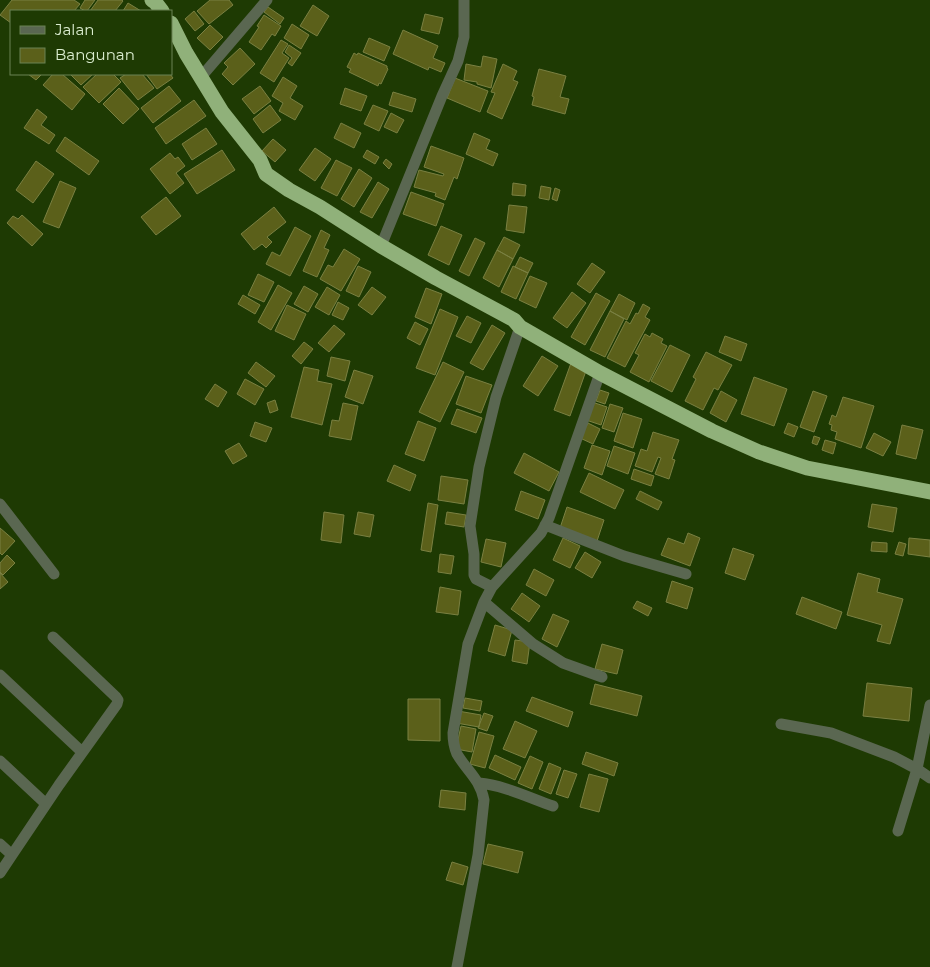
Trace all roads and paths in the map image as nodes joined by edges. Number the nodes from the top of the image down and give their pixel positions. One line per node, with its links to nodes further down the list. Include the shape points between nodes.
1 (152, 0): 4 (highway)
2 (267, 0): 6 (street)
3 (464, 0): 7 (street, via 464,37 458,61)
4 (161, 10)
5 (172, 24): 6 (highway)
6 (201, 77): 7 (highway, via 222,112 260,160 266,174)
7 (381, 246): 8 (highway, via 514,320)
8 (520, 327): 9 (highway); 15 (street, via 496,397 479,467 470,526 474,575)
9 (600, 374): 10 (highway, via 712,431 783,461); 12 (street)
10 (930, 492)
11 (0, 504): 13 (street)
12 (545, 525): 14 (street, via 624,556); 15 (street)
13 (54, 574)
14 (686, 574)
15 (492, 587): 16 (street)
16 (484, 602): 19 (street, via 533,644 563,663); 26 (street, via 468,644 453,734 457,754)
17 (53, 637): 22 (street, via 118,700)
18 (0, 675): 22 (street)
19 (602, 677)
20 (930, 705): 24 (street)
21 (782, 724): 24 (street, via 831,733)
22 (82, 752): 27 (street)
23 (0, 761): 27 (street)
24 (917, 769): 25 (street); 29 (street)
25 (930, 778)
26 (479, 783): 28 (street); 33 (street, via 484,800 478,855)
27 (46, 804): 31 (street)
28 (553, 806)
29 (898, 832)
30 (0, 844): 31 (street)
31 (12, 855): 32 (street)
32 (0, 873)
33 (457, 967)

